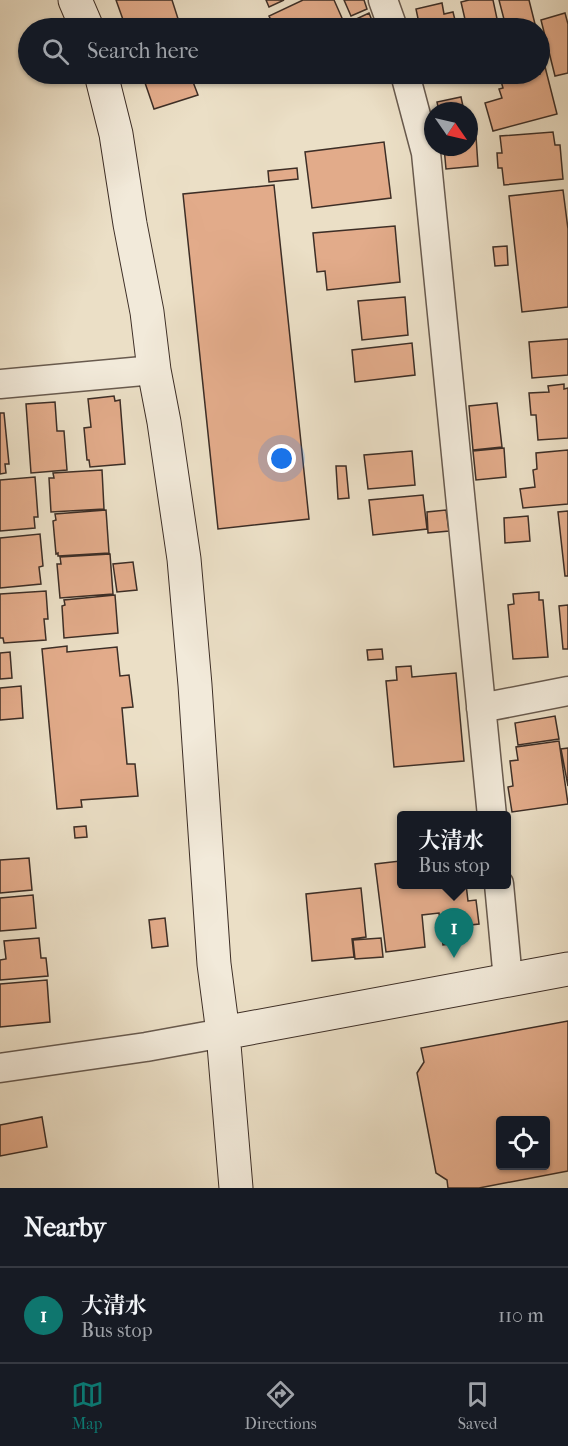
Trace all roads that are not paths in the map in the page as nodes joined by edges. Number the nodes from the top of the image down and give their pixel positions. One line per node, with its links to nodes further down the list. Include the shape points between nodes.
1 (75, 0): 3 (street)
2 (383, 0): 4 (street)
3 (83, 18)
4 (389, 18)
5 (104, 84): 7 (street, via 116,134)
6 (408, 84): 10 (street, via 426,153)
7 (154, 370): 8 (street); 15 (street, via 184,559 214,964)
8 (0, 384)
9 (568, 691): 10 (street)
10 (481, 708): 11 (street)
11 (491, 811)
12 (499, 889): 14 (street)
13 (568, 969): 14 (street)
14 (508, 980): 15 (street)
15 (223, 1033): 16 (street); 17 (street)
16 (0, 1068)
17 (236, 1188)

